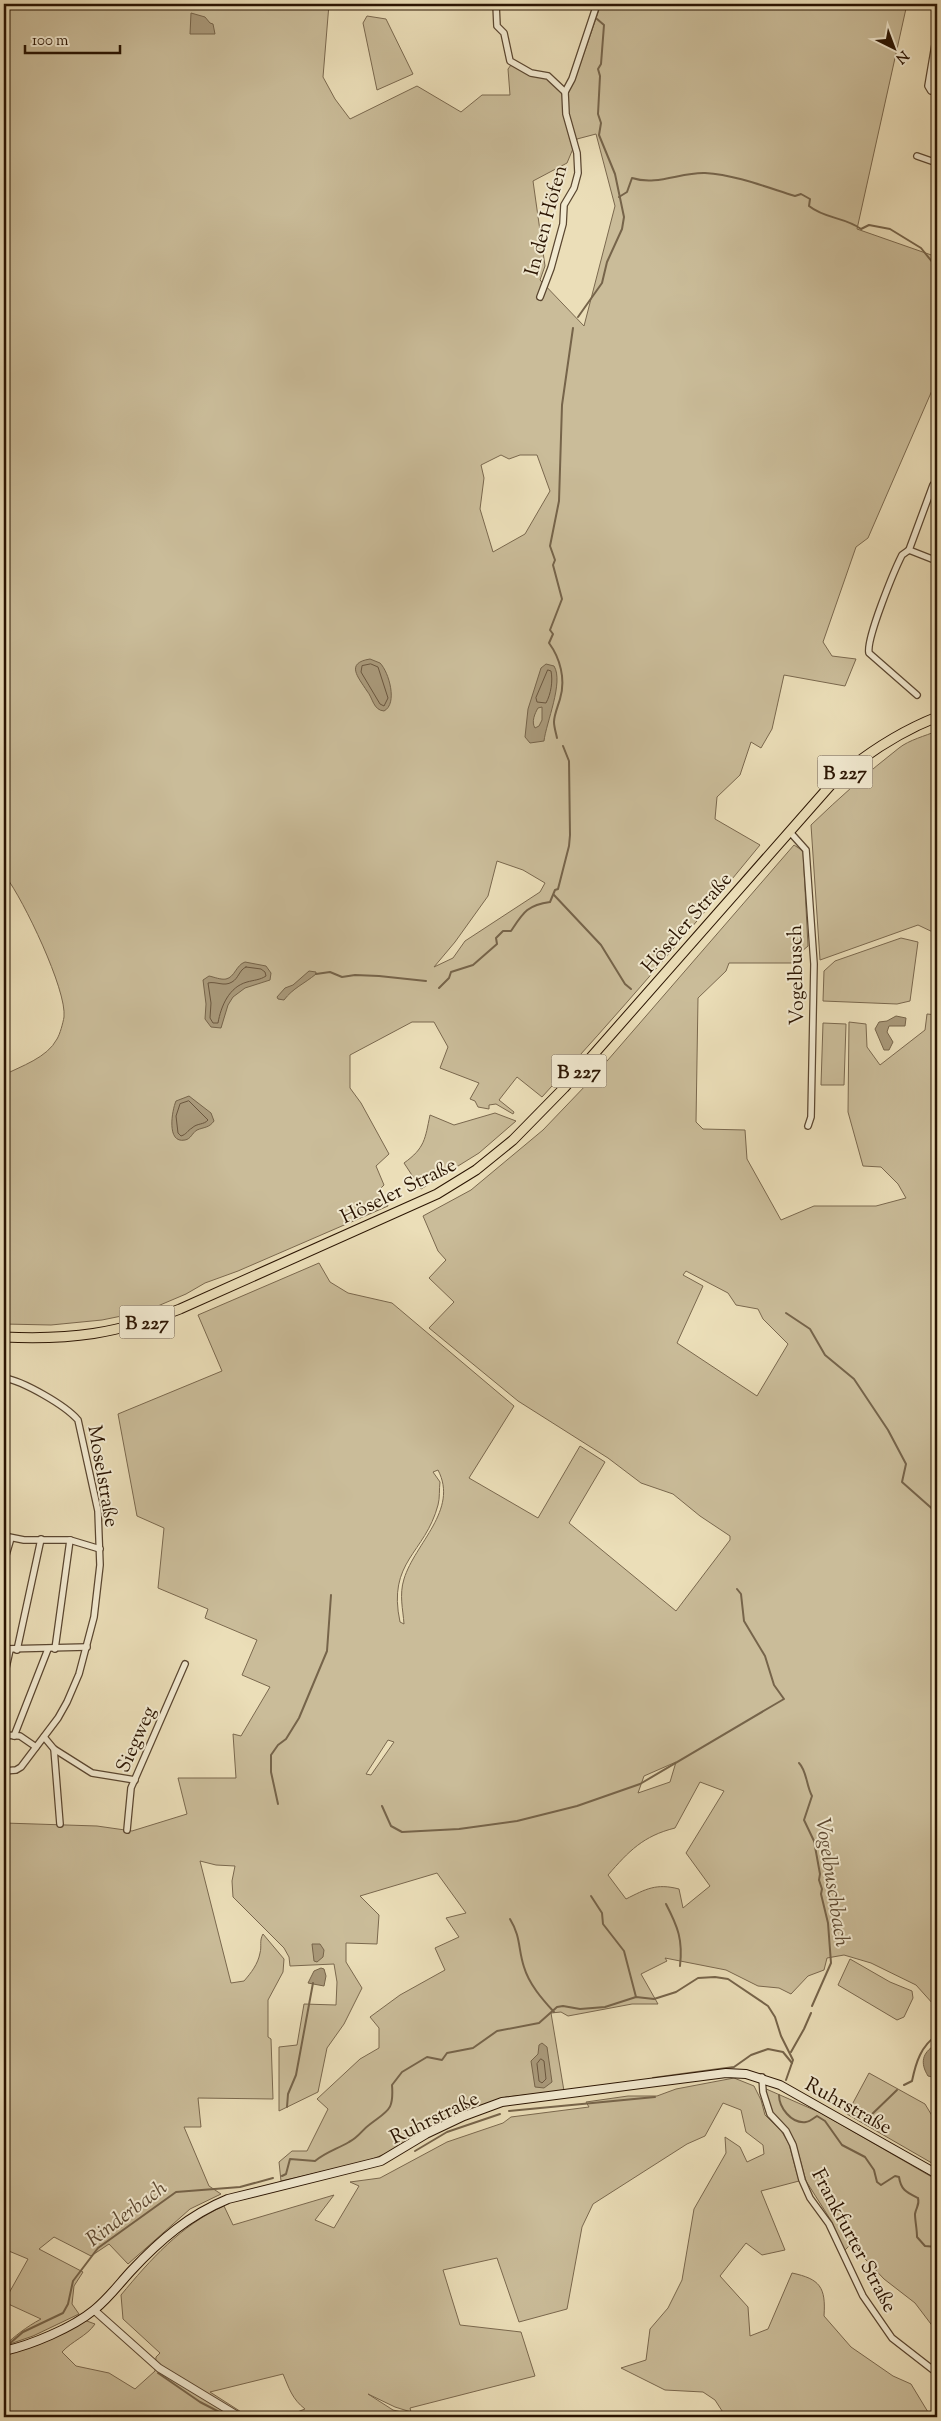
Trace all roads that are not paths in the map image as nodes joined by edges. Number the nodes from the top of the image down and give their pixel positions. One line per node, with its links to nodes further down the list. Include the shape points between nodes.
1 (496, 4): 4 (street, via 497,26 504,34 510,61 532,73 548,76)
2 (597, 4): 4 (street, In den Höfen)
3 (937, 33): 5 (street, via 928,86)
4 (565, 92): 8 (street, In den Höfen, via 578,173 574,188 564,204 563,224)
5 (937, 93)
6 (917, 156): 7 (street)
7 (937, 162)
8 (540, 297)
9 (933, 485): 10 (street)
10 (909, 550): 11 (street); 12 (street, via 902,555 896,567 868,646 869,653)
11 (937, 561)
12 (917, 695)
13 (937, 717): 14 (main road, B 227, via 897,736 862,758 835,780)
14 (789, 831): 15 (street, Vogelbusch, via 806,850 814,964 811,1118); 16 (main road, Höseler Straße / B 227, via 543,1111 476,1170 397,1213 144,1323 67,1338)
15 (808, 1126)
16 (4, 1337)
17 (4, 1378): 22 (street, Moselstraße, via 17,1380 33,1389 78,1420 98,1511)
18 (4, 1536): 19 (street)
19 (11, 1538): 20 (street); 23 (street)
20 (41, 1539): 21 (street); 26 (street)
21 (70, 1540): 22 (street); 25 (street)
22 (100, 1549): 24 (street, Moselstraße, via 96,1601)
23 (4, 1562)
24 (87, 1647): 25 (street); 31 (street, Moselstraße, via 74,1689)
25 (51, 1649): 26 (street); 30 (street)
26 (10, 1650): 28 (street)
27 (185, 1664): 35 (street, Siegweg)
28 (4, 1677)
29 (4, 1735): 30 (street)
30 (14, 1736): 32 (street, via 20,1736)
31 (44, 1737): 32 (street, Moselstraße); 33 (street)
32 (36, 1747): 34 (street, Moselstraße, via 21,1767)
33 (54, 1749): 35 (street, via 92,1773); 36 (street)
34 (4, 1771)
35 (135, 1780): 37 (street, Siegweg, via 131,1788)
36 (60, 1824)
37 (127, 1830)
38 (762, 2077): 39 (main road, Ruhrstraße); 40 (main road, Ruhrstraße, via 726,2073 514,2100 464,2116 380,2161 228,2199 204,2208 151,2250); 42 (street, Frankfurter Straße, via 770,2114 786,2130 810,2198 829,2224 863,2296 892,2338)
39 (937, 2174)
40 (94, 2310): 41 (main road, Ruhrstraße, via 39,2339); 43 (street, via 159,2368)
41 (4, 2351)
42 (937, 2373)
43 (240, 2417)

